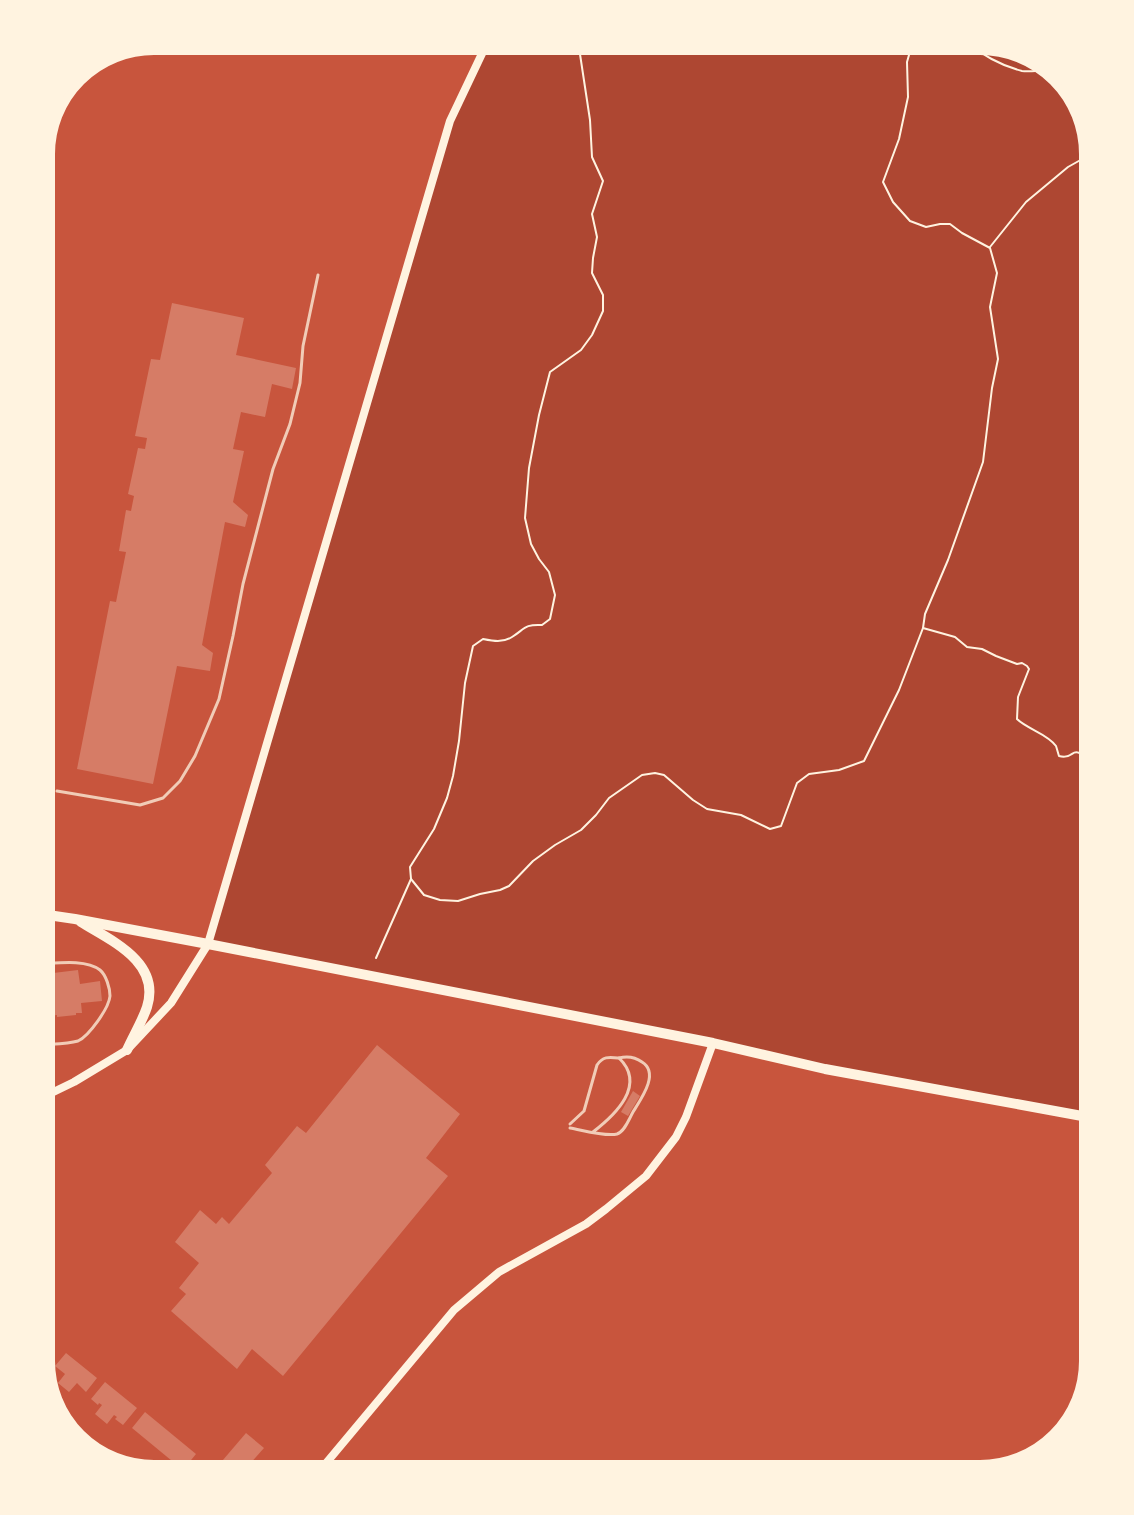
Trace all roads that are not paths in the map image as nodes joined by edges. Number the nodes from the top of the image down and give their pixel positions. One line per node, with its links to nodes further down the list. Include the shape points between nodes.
1 (483, 51): 6 (main road, via 450,121)
2 (318, 275): 3 (lane, via 290,424 273,469 243,584 219,699 195,756 180,781 163,798 140,805)
3 (57, 791)
4 (51, 915): 5 (highway)
5 (75, 919): 6 (highway); 10 (highway, via 130,952 144,969 150,991 147,1007)
6 (208, 944): 8 (highway); 10 (main road, via 171,1003)
7 (51, 963): 9 (lane, via 94,967 106,976 110,997 88,1035 77,1041)
8 (713, 1043): 13 (highway, via 825,1069); 15 (main road, via 687,1117 646,1176 586,1224 499,1272 454,1310)
9 (51, 1044)
10 (127, 1050): 12 (main road)
11 (619, 1058): 14 (lane, via 630,1071 628,1091 615,1113); 14 (lane, via 608,1057 597,1065 584,1111 570,1126); 14 (lane, via 627,1056 645,1063 649,1078 646,1090 622,1131 611,1135)
12 (51, 1093)
13 (1083, 1116)
14 (593, 1132)
15 (325, 1464)

